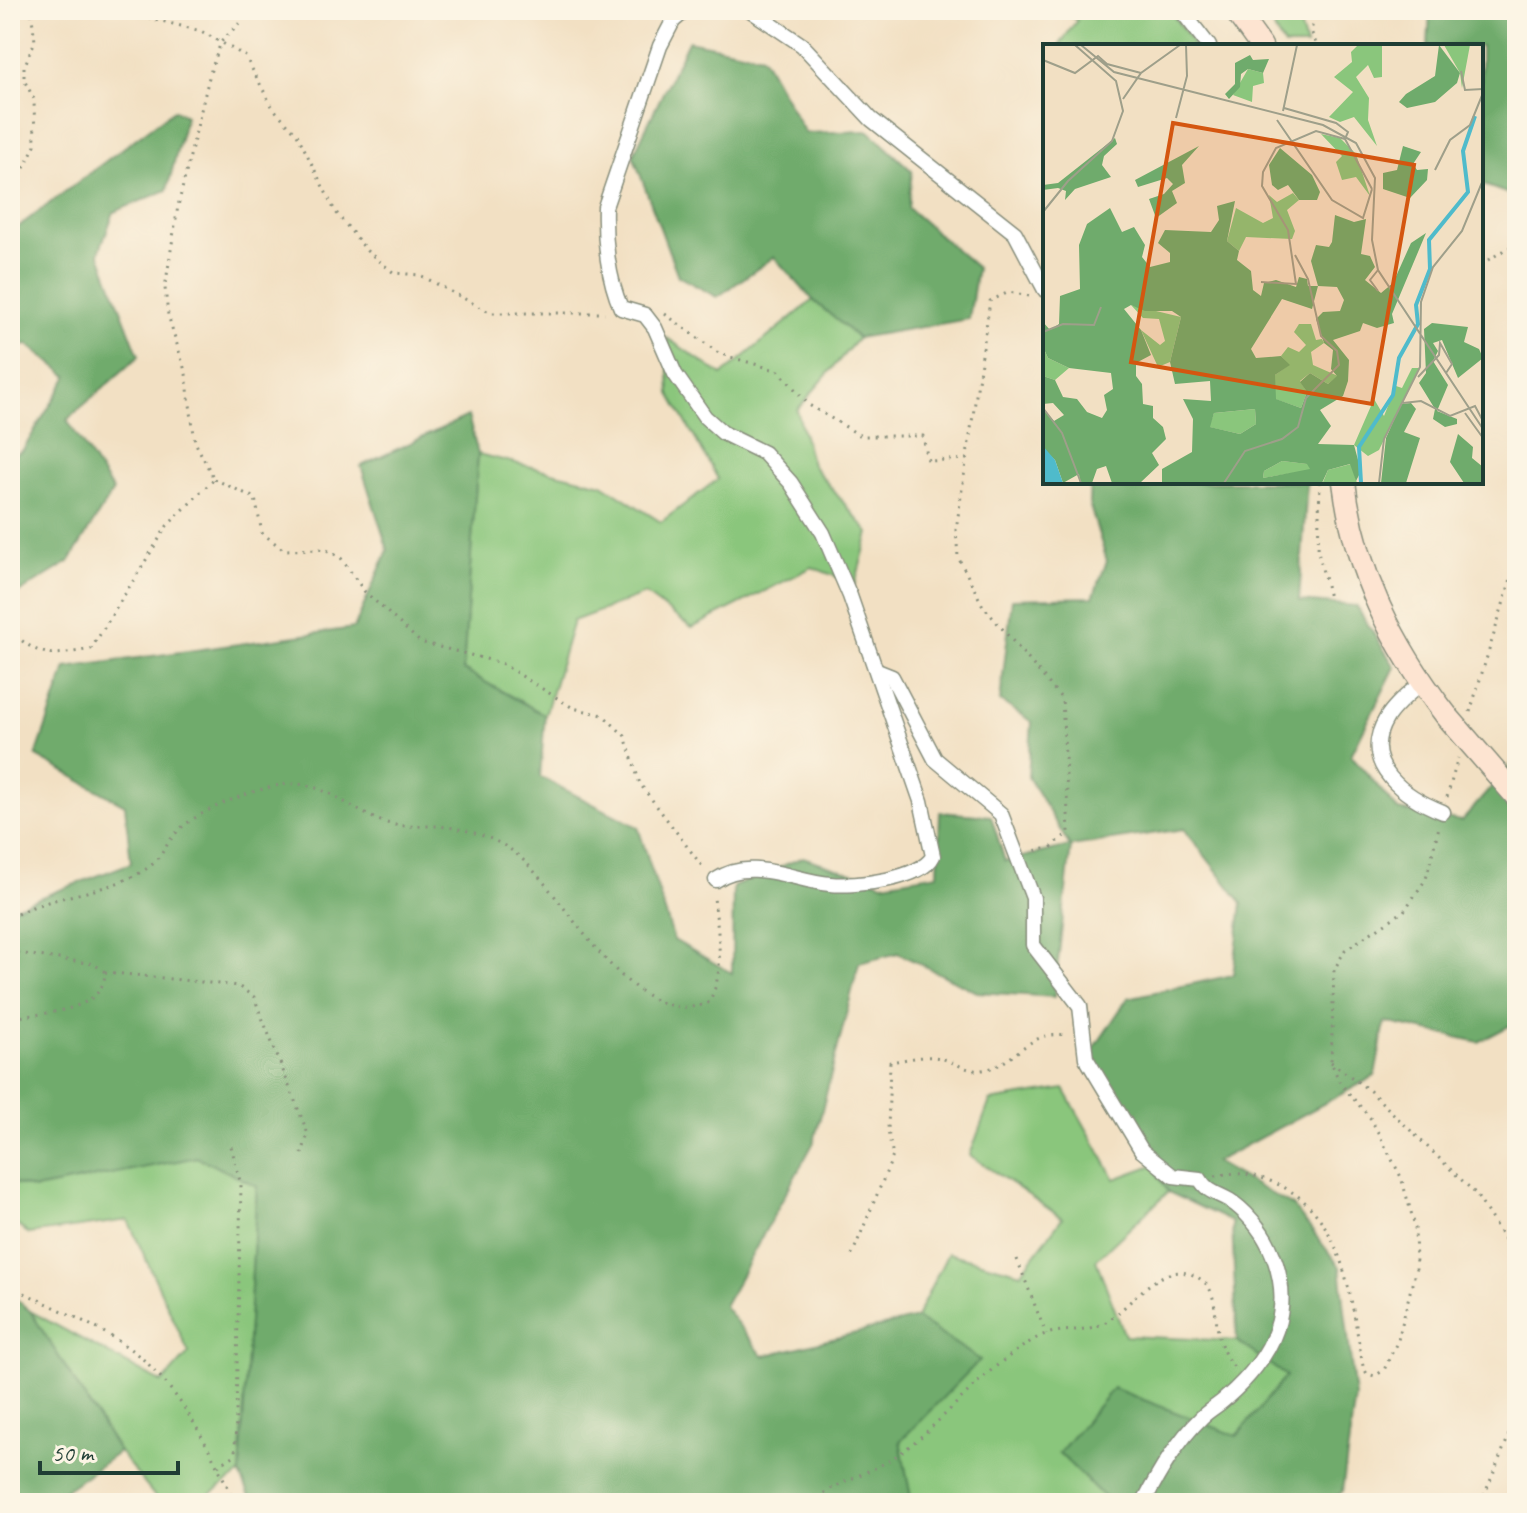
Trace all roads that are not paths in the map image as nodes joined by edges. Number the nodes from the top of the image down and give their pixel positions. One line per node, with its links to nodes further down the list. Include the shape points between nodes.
1 (686, 10): 9 (street, via 673,21 660,46 605,207 612,280 621,308 645,315 655,328 675,374 705,417 723,433 764,453 799,495 823,533)
2 (750, 10): 7 (street, via 802,45 871,119 1015,233)
3 (1181, 10): 5 (street)
4 (1235, 10): 6 (street)
5 (1207, 44)
6 (1260, 44)
7 (1039, 293)
8 (1344, 484): 10 (street, via 1375,604)
9 (877, 671): 13 (street, via 921,801 932,844 929,864 863,883 831,885 764,871 739,871); 14 (street, via 892,677 935,759 1001,814 1033,898 1033,945 1080,1006 1086,1058 1142,1151 1173,1176 1200,1179 1206,1189 1231,1201 1255,1223 1270,1247 1281,1289 1278,1333 1229,1396 1202,1417 1173,1453)
10 (1421, 683): 11 (street, bridge); 12 (street, via 1383,723 1380,752 1398,788)
11 (1517, 797)
12 (1443, 812)
13 (716, 880)
14 (1143, 1503)

